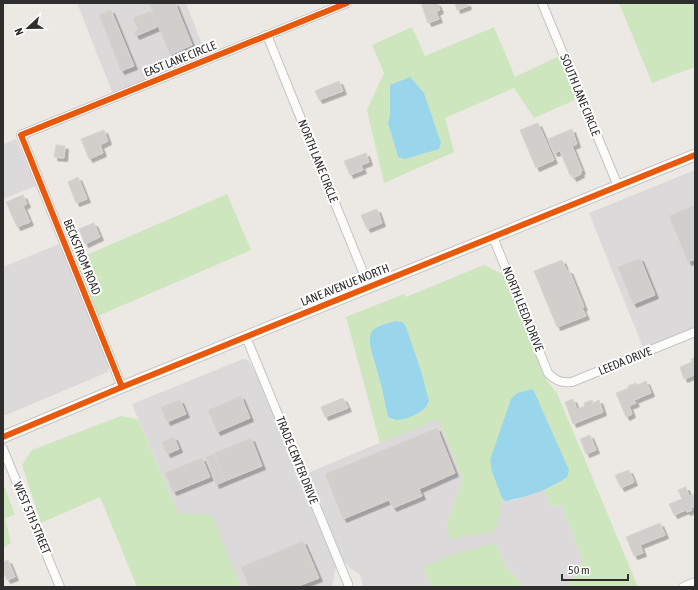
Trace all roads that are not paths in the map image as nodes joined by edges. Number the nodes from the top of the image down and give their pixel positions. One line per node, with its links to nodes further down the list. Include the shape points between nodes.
1 (347, 3): 3 (street, EAST LANE CIRCLE)
2 (542, 3): 6 (street, SOUTH LANE CIRCLE)
3 (267, 36): 4 (street, EAST LANE CIRCLE); 8 (street, NORTH LANE CIRCLE)
4 (21, 135): 12 (street, BECKSTROM ROAD)
5 (695, 155): 6 (main road, LANE AVENUE NORTH)
6 (618, 186): 7 (main road, LANE AVENUE NORTH)
7 (493, 237): 8 (main road, LANE AVENUE NORTH); 11 (street, NORTH LEEDA DRIVE, via 548,373)
8 (369, 287): 10 (main road, LANE AVENUE NORTH)
9 (695, 332): 11 (street, LEEDA DRIVE, via 572,382 562,383)
10 (246, 337): 12 (main road, LANE AVENUE NORTH); 16 (street, TRADE CENTER DRIVE)
11 (554, 380)
12 (122, 388): 13 (main road, LANE AVENUE NORTH)
13 (3, 437)
14 (3, 448): 17 (street, WEST 5TH STREET)
15 (695, 582): 18 (street)
16 (348, 584)
17 (60, 587)
18 (683, 587)

